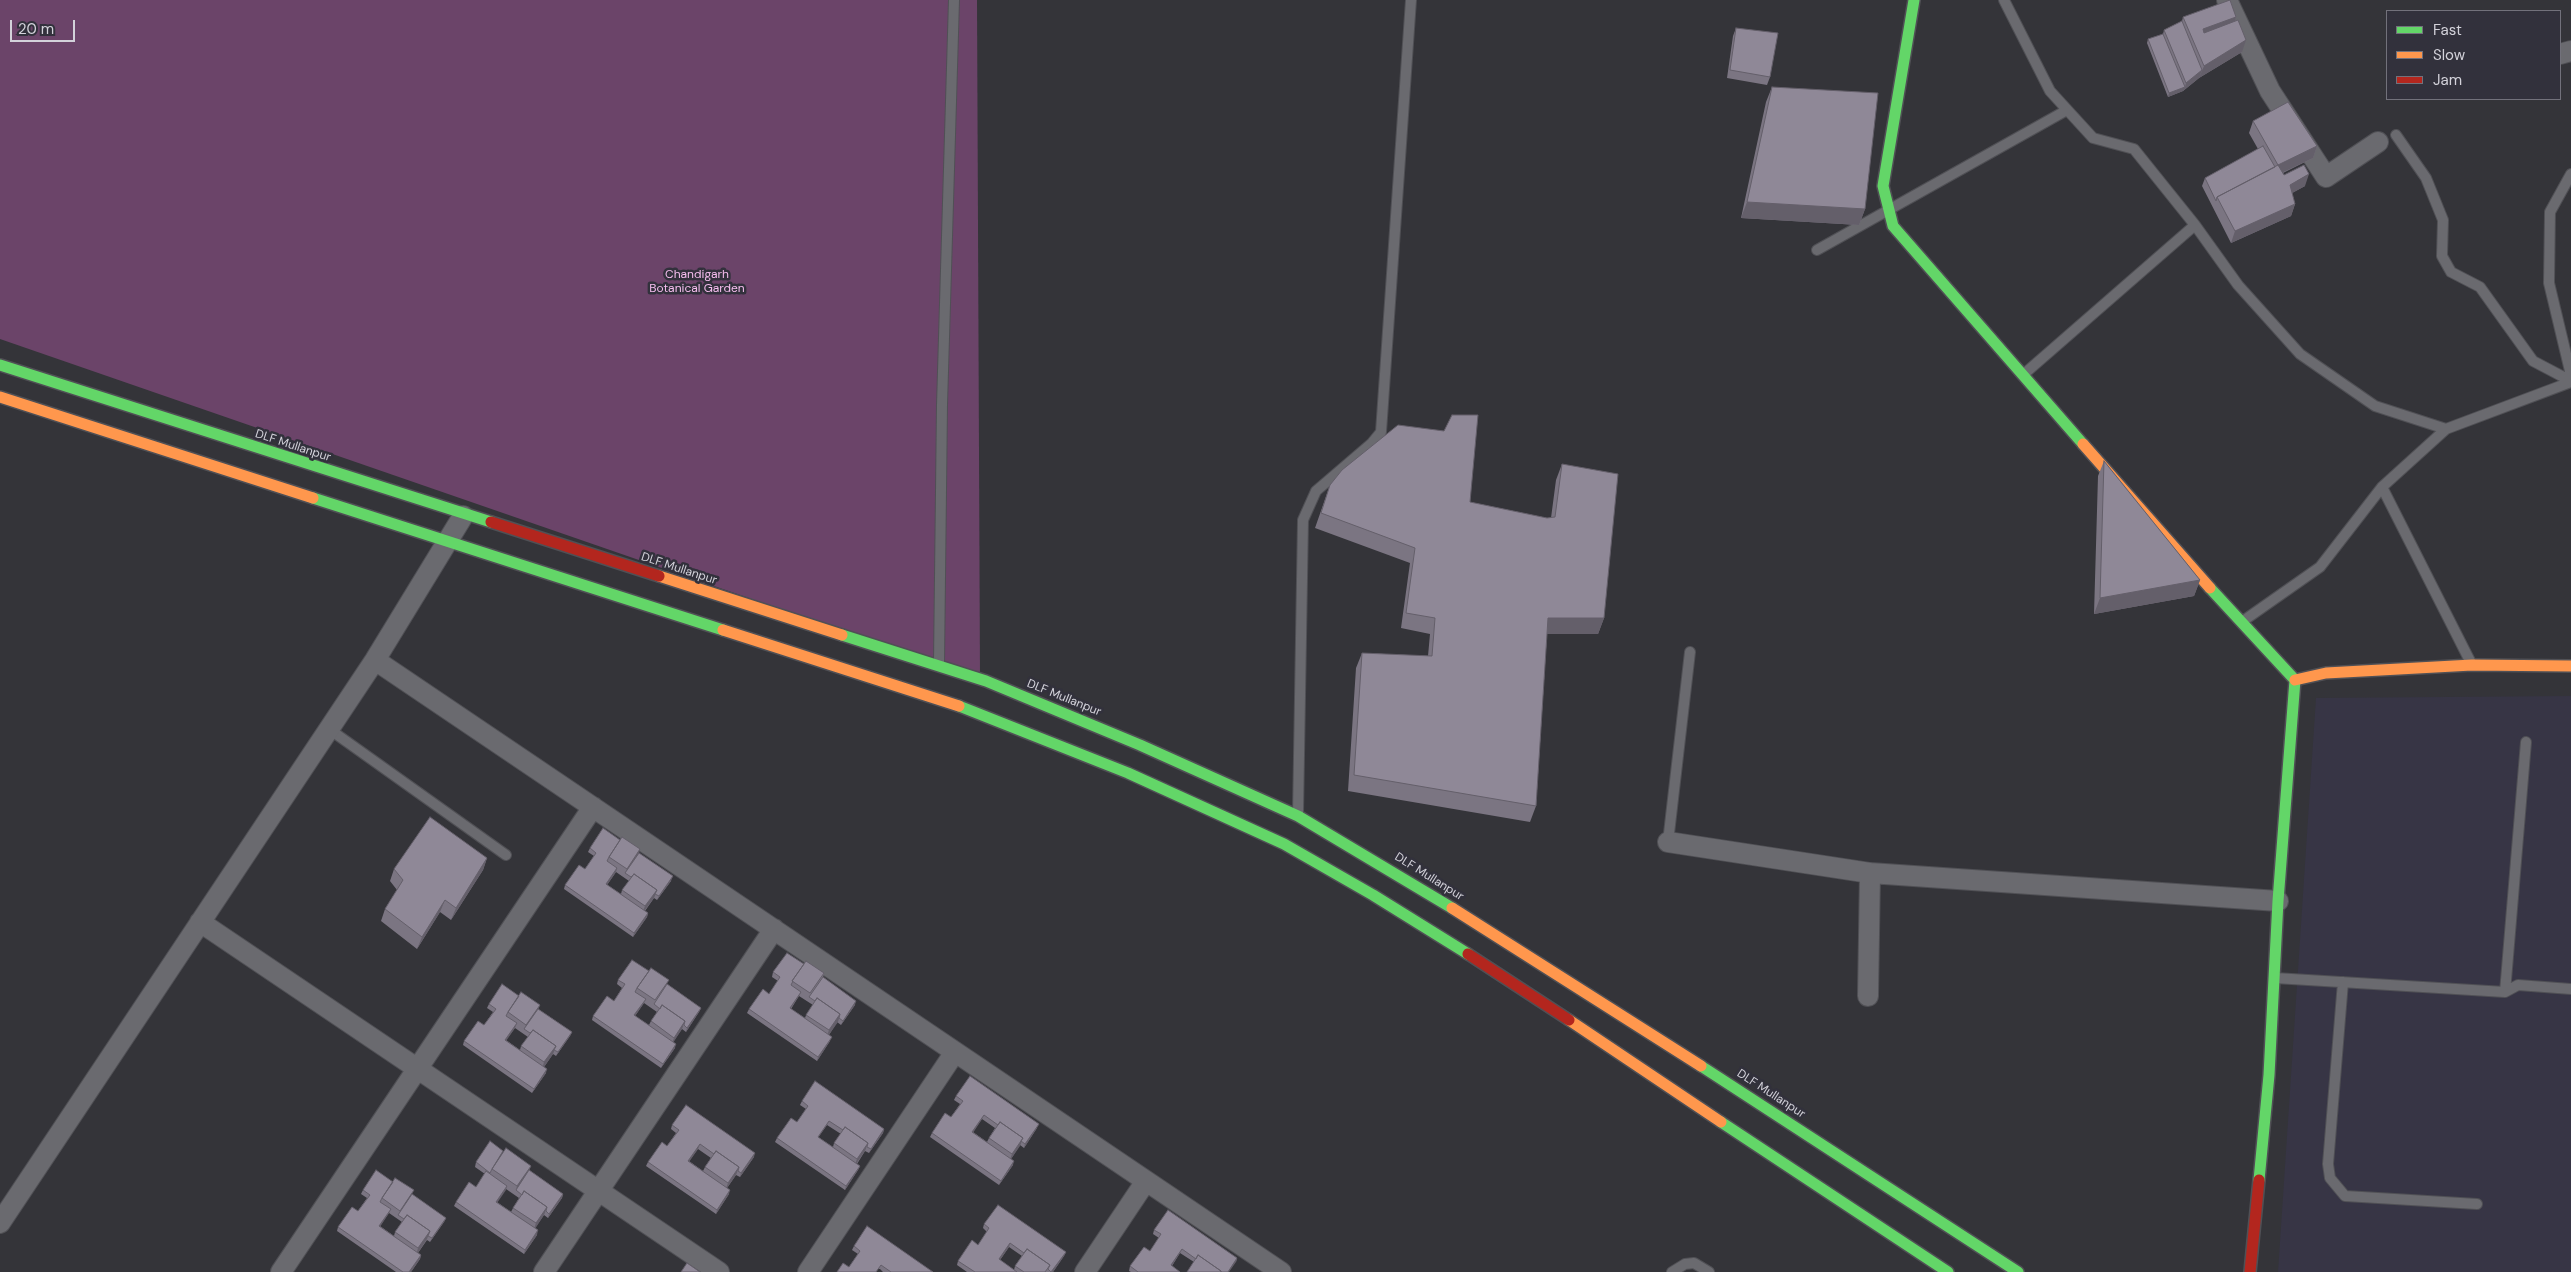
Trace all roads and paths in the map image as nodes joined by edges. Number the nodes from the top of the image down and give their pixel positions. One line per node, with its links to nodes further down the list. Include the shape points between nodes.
1 (954, 0): 26 (lane, via 943,366)
2 (1411, 0): 31 (lane, via 1381,432 1316,491 1303,520)
3 (1914, 0): 9 (main road, via 1883,186)
4 (2004, 0): 6 (lane, via 2050,91)
5 (2227, 0): 7 (street, via 2270,91 2326,177)
6 (2067, 110): 9 (lane); 10 (lane, via 2093,138 2134,148)
7 (2387, 138): 15 (lane, via 2426,178 2442,220 2442,256 2451,272 2480,287 2533,360)
8 (2571, 174): 14 (lane, via 2550,212 2549,283)
9 (1889, 210): 11 (lane); 13 (main road, via 1893,226)
10 (2195, 225): 13 (lane); 17 (lane, via 2238,285 2300,354 2375,406)
11 (1817, 250)
12 (0, 365): 19 (main road, DLF Mullanpur)
13 (2022, 376): 21 (main road)
14 (2571, 376)
15 (2571, 382): 17 (lane)
16 (0, 397): 20 (main road)
17 (2446, 429): 18 (lane)
18 (2382, 487): 21 (lane, via 2320,568); 24 (lane)
19 (463, 516): 20 (street); 26 (main road, DLF Mullanpur)
20 (447, 542): 23 (street); 57 (main road, via 976,711 1128,773 1284,844 1484,964)
21 (2242, 622): 27 (main road)
22 (1690, 652): 32 (lane)
23 (375, 660): 28 (street); 30 (street)
24 (2472, 665): 25 (main road); 27 (main road, via 2326,673)
25 (2571, 666)
26 (939, 667): 31 (main road, DLF Mullanpur, via 986,682 1140,745)
27 (2295, 680): 35 (main road)
28 (329, 729): 33 (lane); 36 (street)
29 (2526, 742): 41 (lane)
30 (593, 807): 37 (street); 44 (street)
31 (1298, 816): 58 (main road, DLF Mullanpur, via 1621,1014)
32 (1668, 842): 34 (street)
33 (506, 855)
34 (1870, 873): 35 (street); 42 (street)
35 (2278, 901): 38 (main road)
36 (200, 922): 44 (street); 48 (street)
37 (774, 929): 43 (street); 46 (street)
38 (2274, 978): 39 (lane); 59 (main road, via 2270,1075)
39 (2343, 982): 41 (lane); 47 (lane, via 2328,1164 2330,1178 2345,1196)
40 (2571, 989): 41 (lane, via 2518,984)
41 (2505, 992)
42 (1868, 996)
43 (955, 1052): 45 (street); 52 (street)
44 (417, 1068): 46 (street); 49 (street)
45 (1146, 1181): 53 (street); 54 (street)
46 (599, 1191): 50 (street); 51 (street)
47 (2477, 1204)
48 (0, 1222)
49 (281, 1272)
50 (544, 1272)
51 (719, 1272)
52 (808, 1272)
53 (1086, 1272)
54 (1281, 1272)
55 (1672, 1272): 56 (lane, via 1694,1263)
56 (1709, 1272)
57 (1948, 1272)
58 (2018, 1272)
59 (2250, 1272)

